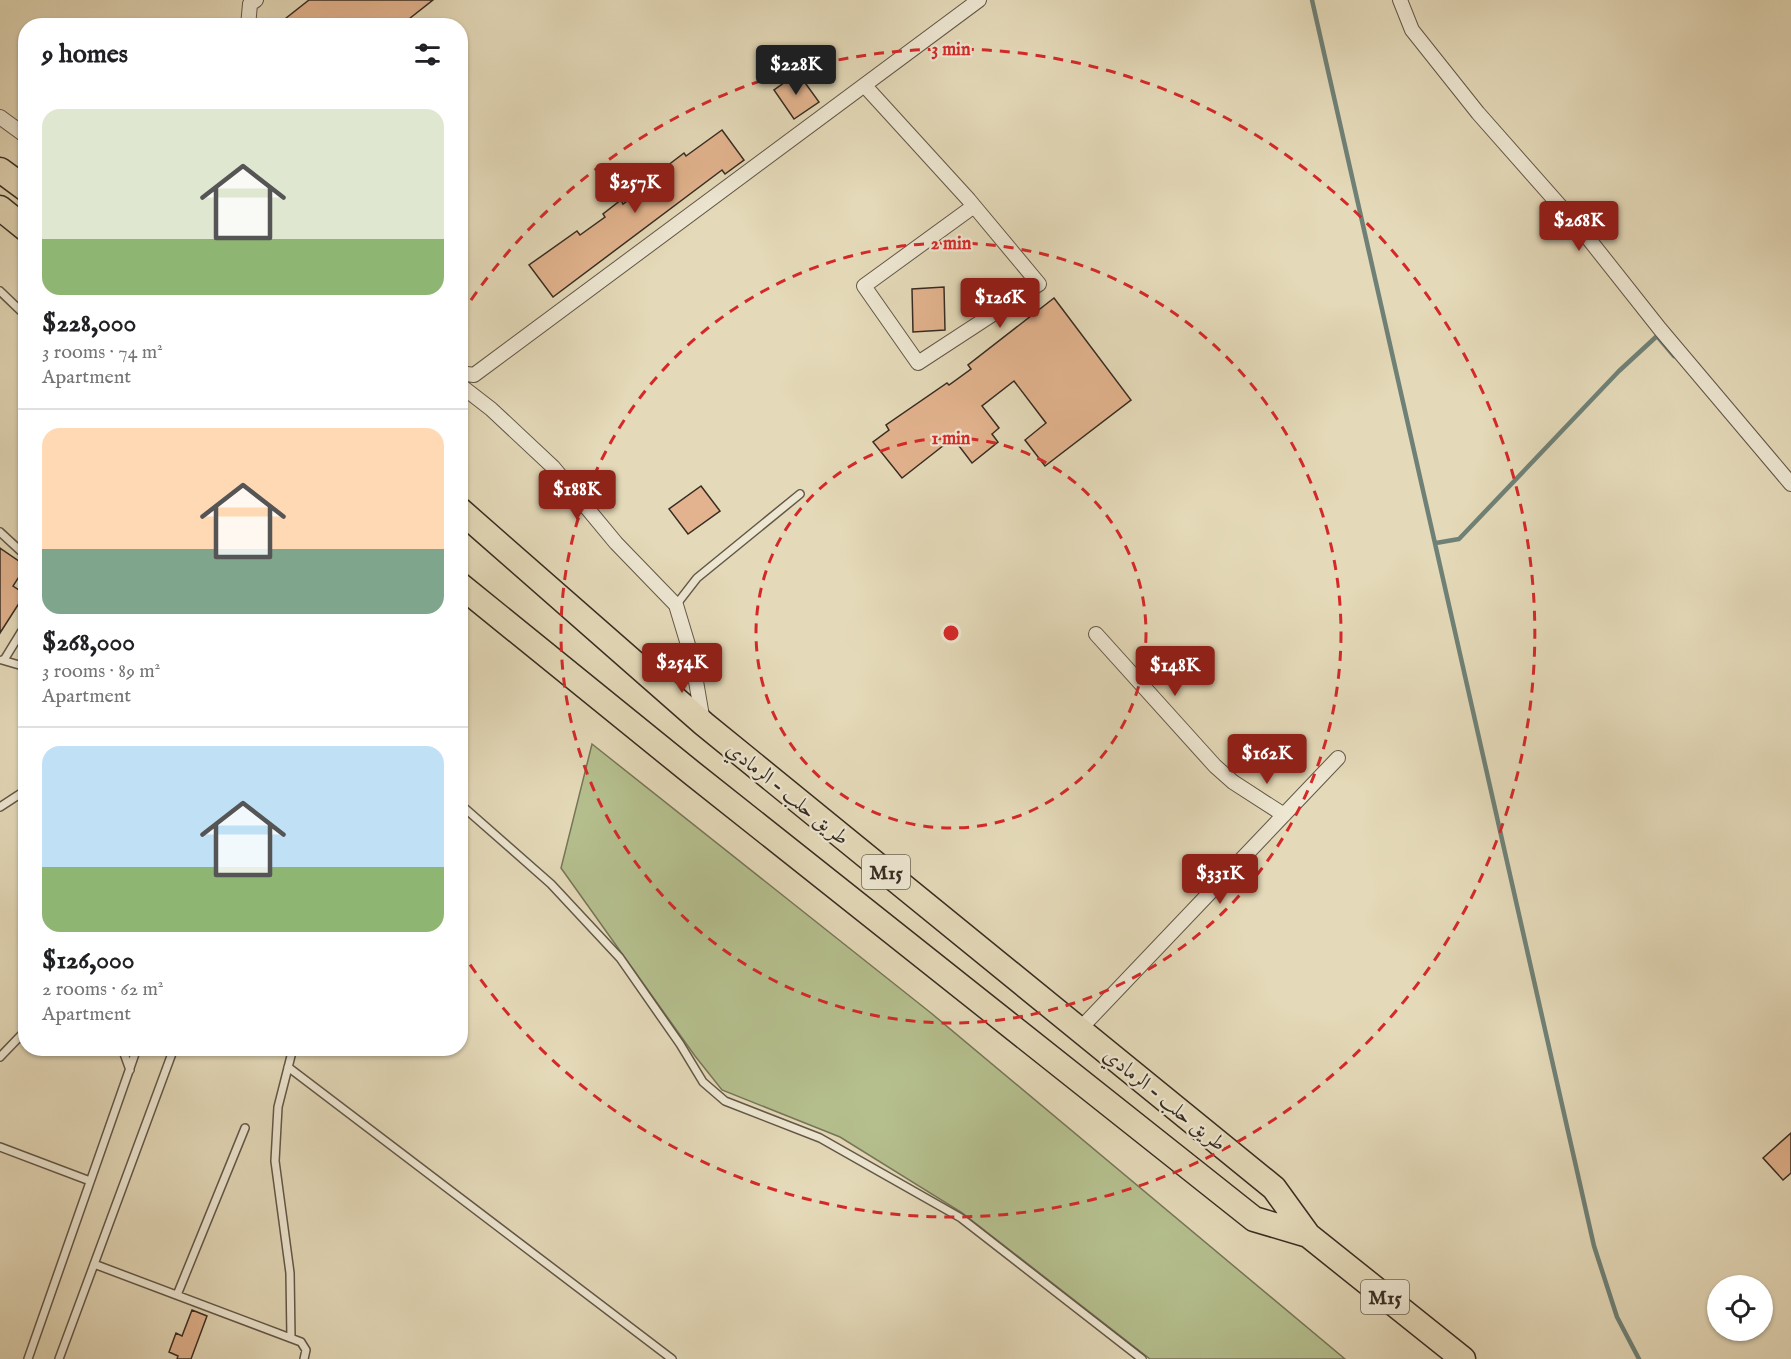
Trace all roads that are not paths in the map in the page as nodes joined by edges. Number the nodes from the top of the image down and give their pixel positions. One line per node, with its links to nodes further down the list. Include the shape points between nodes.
1 (256, 0): 4 (street, via 250,4)
2 (979, 0): 5 (street)
3 (1400, 0): 17 (street, via 1412,30 1478,113 1584,233)
4 (249, 18)
5 (865, 86): 10 (street); 15 (street, via 474,375)
6 (0, 117): 7 (street)
7 (18, 130)
8 (0, 170): 9 (highway)
9 (18, 183)
10 (974, 206): 10 (street, via 864,286 918,363 1039,284)
11 (0, 208): 12 (highway)
12 (18, 223)
13 (0, 291): 14 (lane)
14 (18, 308)
15 (468, 374)
16 (468, 391): 23 (street, via 553,467 616,543)
17 (1791, 484)
18 (800, 494): 23 (lane, via 697,578)
19 (468, 517): 28 (highway, طريق حلب - الرمادي / M15)
20 (0, 532): 21 (lane)
21 (18, 549)
22 (468, 591): 46 (highway, طريق حلب - الرمادي / M15, via 1254,1219)
23 (676, 605): 28 (street, via 692,658)
24 (1096, 634): 33 (street, via 1215,766)
25 (18, 636): 26 (lane)
26 (2, 660): 27 (lane)
27 (18, 665)
28 (704, 724): 34 (highway, طريق حلب - الرمادي / M15)
29 (1338, 758): 33 (street)
30 (18, 795): 31 (lane)
31 (0, 807)
32 (468, 811): 54 (lane, via 551,884 620,958 702,1082 725,1101 820,1138 961,1218)
33 (1284, 814): 34 (street)
34 (1079, 1030): 46 (highway, طريق حلب - الرمادي / M15, via 1274,1188)
35 (18, 1038): 40 (lane)
36 (125, 1056): 42 (lane)
37 (134, 1056): 42 (lane)
38 (171, 1056): 47 (lane)
39 (291, 1056): 41 (lane)
40 (0, 1057)
41 (288, 1067): 49 (lane, via 278,1107 275,1161 290,1273); 53 (lane)
42 (129, 1070): 45 (lane)
43 (245, 1128): 48 (lane)
44 (0, 1147): 45 (lane)
45 (90, 1181): 50 (lane)
46 (1308, 1235): 55 (highway, طريق حلب - الرمادي / M15)
47 (94, 1264): 48 (lane); 51 (lane)
48 (177, 1295): 49 (lane)
49 (291, 1338): 52 (lane, via 301,1342 306,1350)
50 (28, 1359)
51 (61, 1359)
52 (304, 1359)
53 (672, 1359)
54 (1142, 1359)
55 (1463, 1359)

